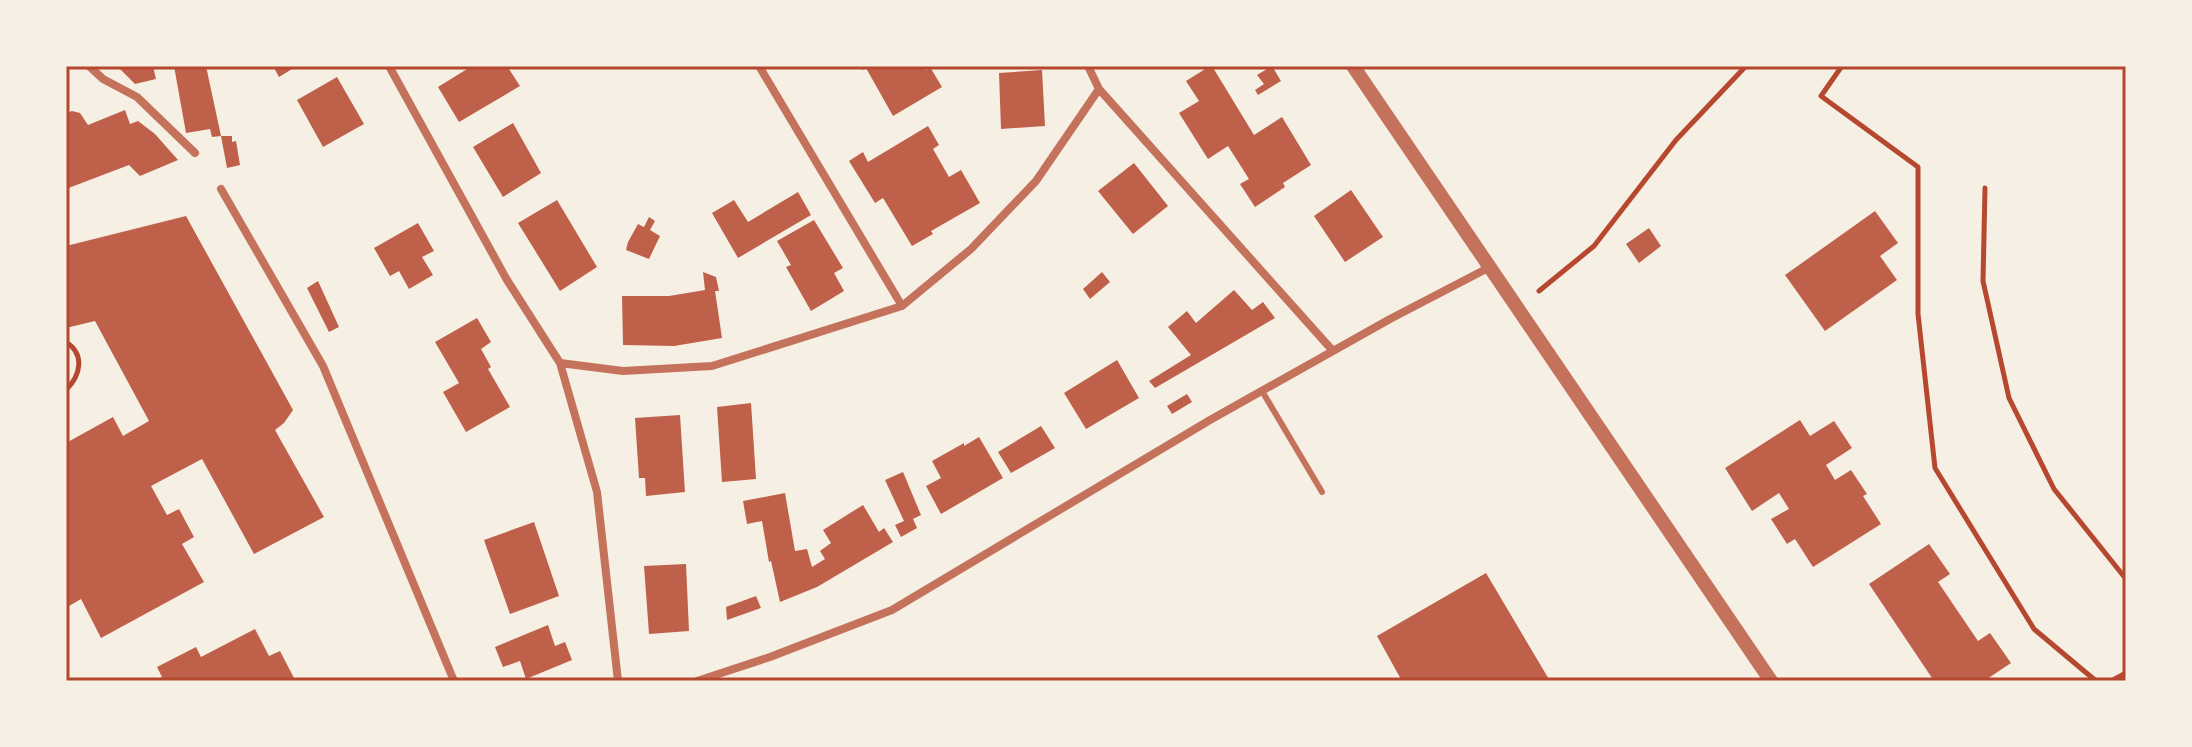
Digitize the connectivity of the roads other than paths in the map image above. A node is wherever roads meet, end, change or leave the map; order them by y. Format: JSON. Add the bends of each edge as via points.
{"nodes":[{"id":1,"x":89,"y":66,"type":"edge"},
{"id":2,"x":389,"y":66,"type":"edge"},
{"id":3,"x":759,"y":66,"type":"edge"},
{"id":4,"x":1088,"y":66,"type":"edge"},
{"id":5,"x":1353,"y":66,"type":"edge"},
{"id":6,"x":1099,"y":89,"type":"junction"},
{"id":7,"x":195,"y":153,"type":"dead end"},
{"id":8,"x":221,"y":189,"type":"dead end"},
{"id":9,"x":1491,"y":267,"type":"junction"},
{"id":10,"x":902,"y":306,"type":"junction"},
{"id":11,"x":1333,"y":351,"type":"junction"},
{"id":12,"x":560,"y":363,"type":"junction"},
{"id":13,"x":1262,"y":391,"type":"junction"},
{"id":14,"x":1322,"y":492,"type":"dead end"},
{"id":15,"x":707,"y":680,"type":"edge"},
{"id":16,"x":454,"y":681,"type":"edge"},
{"id":17,"x":618,"y":681,"type":"edge"},
{"id":18,"x":697,"y":681,"type":"edge"},
{"id":19,"x":1771,"y":681,"type":"edge"}],
"edges":[{"from":1,"to":7,"type":"street","via":[[137,97]]},
{"from":2,"to":12,"type":"street","via":[[507,280]]},
{"from":3,"to":10,"type":"street"},
{"from":4,"to":6,"type":"street"},
{"from":5,"to":9,"type":"street"},
{"from":6,"to":10,"type":"street","via":[[1036,181],[971,249]]},
{"from":6,"to":11,"type":"street"},
{"from":8,"to":16,"type":"street","via":[[323,366]]},
{"from":9,"to":11,"type":"street"},
{"from":9,"to":19,"type":"street"},
{"from":10,"to":12,"type":"street","via":[[712,366],[623,371]]},
{"from":11,"to":13,"type":"street"},
{"from":12,"to":17,"type":"street","via":[[597,492]]},
{"from":13,"to":14,"type":"lane"},
{"from":13,"to":15,"type":"street","via":[[892,610]]},
{"from":15,"to":18,"type":"street"}]}
